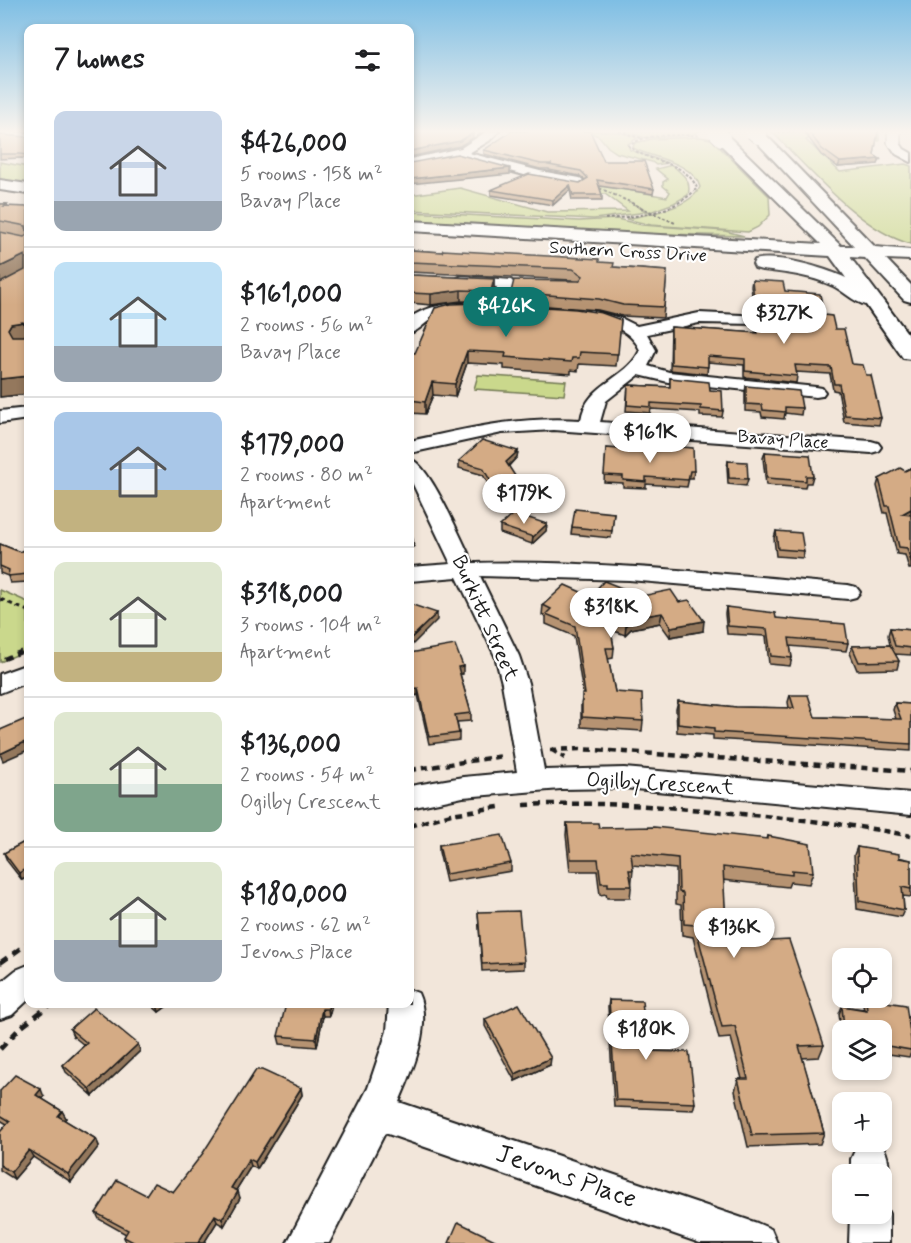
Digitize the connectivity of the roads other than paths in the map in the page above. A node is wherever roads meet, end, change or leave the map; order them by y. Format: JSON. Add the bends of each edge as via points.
{"nodes":[{"id":1,"x":774,"y":189,"type":"edge"},
{"id":2,"x":810,"y":189,"type":"edge"},
{"id":3,"x":0,"y":196,"type":"edge"},
{"id":4,"x":24,"y":199,"type":"edge"},
{"id":5,"x":824,"y":204,"type":"junction"},
{"id":6,"x":799,"y":212,"type":"junction"},
{"id":7,"x":414,"y":226,"type":"edge"},
{"id":8,"x":680,"y":234,"type":"junction"},
{"id":9,"x":414,"y":239,"type":"edge"},
{"id":10,"x":528,"y":240,"type":"junction"},
{"id":11,"x":911,"y":250,"type":"edge"},
{"id":12,"x":911,"y":255,"type":"edge"},
{"id":13,"x":712,"y":256,"type":"junction"},
{"id":14,"x":841,"y":257,"type":"junction"},
{"id":15,"x":877,"y":259,"type":"junction"},
{"id":16,"x":911,"y":267,"type":"edge"},
{"id":17,"x":447,"y":280,"type":"edge"},
{"id":18,"x":911,"y":296,"type":"edge"},
{"id":19,"x":579,"y":314,"type":"edge"},
{"id":20,"x":414,"y":319,"type":"edge"},
{"id":21,"x":757,"y":319,"type":"edge"},
{"id":22,"x":894,"y":329,"type":"junction"},
{"id":23,"x":636,"y":331,"type":"junction"},
{"id":24,"x":911,"y":353,"type":"edge"},
{"id":25,"x":635,"y":368,"type":"junction"},
{"id":26,"x":816,"y":392,"type":"dead end"},
{"id":27,"x":24,"y":414,"type":"edge"},
{"id":28,"x":0,"y":417,"type":"edge"},
{"id":29,"x":590,"y":426,"type":"junction"},
{"id":30,"x":414,"y":446,"type":"edge"},
{"id":31,"x":871,"y":447,"type":"dead end"},
{"id":32,"x":414,"y":470,"type":"edge"},
{"id":33,"x":465,"y":570,"type":"junction"},
{"id":34,"x":414,"y":574,"type":"edge"},
{"id":35,"x":848,"y":592,"type":"dead end"},
{"id":36,"x":24,"y":674,"type":"edge"},
{"id":37,"x":0,"y":684,"type":"edge"},
{"id":38,"x":532,"y":781,"type":"junction"},
{"id":39,"x":414,"y":796,"type":"edge"},
{"id":40,"x":911,"y":804,"type":"edge"},
{"id":41,"x":24,"y":983,"type":"edge"},
{"id":42,"x":0,"y":1004,"type":"edge"},
{"id":43,"x":405,"y":1008,"type":"edge"},
{"id":44,"x":376,"y":1112,"type":"junction"},
{"id":45,"x":869,"y":1224,"type":"edge"},
{"id":46,"x":307,"y":1243,"type":"edge"},
{"id":47,"x":757,"y":1243,"type":"edge"},
{"id":48,"x":869,"y":1243,"type":"edge"}],
"edges":[{"from":1,"to":6,"type":"main road"},
{"from":2,"to":5,"type":"main road"},
{"from":3,"to":4,"type":"main road"},
{"from":5,"to":11,"type":"main road","via":[[879,240]]},
{"from":5,"to":15,"type":"main road"},
{"from":6,"to":8,"type":"main road","via":[[799,230],[788,237],[766,241]]},
{"from":6,"to":14,"type":"main road"},
{"from":7,"to":10,"type":"main road","name":"Southern Cross Drive"},
{"from":8,"to":10,"type":"main road","name":"Southern Cross Drive"},
{"from":8,"to":14,"type":"main road","name":"Southern Cross Drive"},
{"from":9,"to":10,"type":"main road","name":"Southern Cross Drive"},
{"from":10,"to":13,"type":"main road","name":"Southern Cross Drive"},
{"from":12,"to":15,"type":"main road"},
{"from":13,"to":14,"type":"main road","name":"Southern Cross Drive"},
{"from":13,"to":22,"type":"main road","via":[[836,279],[855,290]]},
{"from":14,"to":15,"type":"main road"},
{"from":14,"to":22,"type":"main road"},
{"from":15,"to":16,"type":"main road"},
{"from":15,"to":18,"type":"main road"},
{"from":17,"to":20,"type":"street","via":[[512,284],[505,310],[455,308]]},
{"from":19,"to":23,"type":"street","via":[[607,319]]},
{"from":21,"to":23,"type":"street","via":[[699,318]]},
{"from":22,"to":24,"type":"main road"},
{"from":23,"to":25,"type":"street","via":[[648,350]]},
{"from":25,"to":26,"type":"street","via":[[668,377]]},
{"from":25,"to":29,"type":"street","via":[[601,395],[593,408]]},
{"from":27,"to":28,"type":"street"},
{"from":29,"to":30,"type":"street","name":"Bavay Place","via":[[545,424],[502,428]]},
{"from":29,"to":31,"type":"street","name":"Bavay Place"},
{"from":32,"to":33,"type":"street","name":"Burkitt Street"},
{"from":33,"to":34,"type":"street"},
{"from":33,"to":35,"type":"street","via":[[591,570]]},
{"from":33,"to":38,"type":"street","name":"Burkitt Street","via":[[507,656]]},
{"from":36,"to":37,"type":"street"},
{"from":38,"to":39,"type":"street","name":"Ogilby Crescent"},
{"from":38,"to":40,"type":"street","name":"Ogilby Crescent","via":[[624,778]]},
{"from":41,"to":42,"type":"street"},
{"from":43,"to":44,"type":"street","via":[[397,1061]]},
{"from":44,"to":46,"type":"street"},
{"from":44,"to":47,"type":"street","name":"Jevons Place"},
{"from":45,"to":48,"type":"street"}]}
